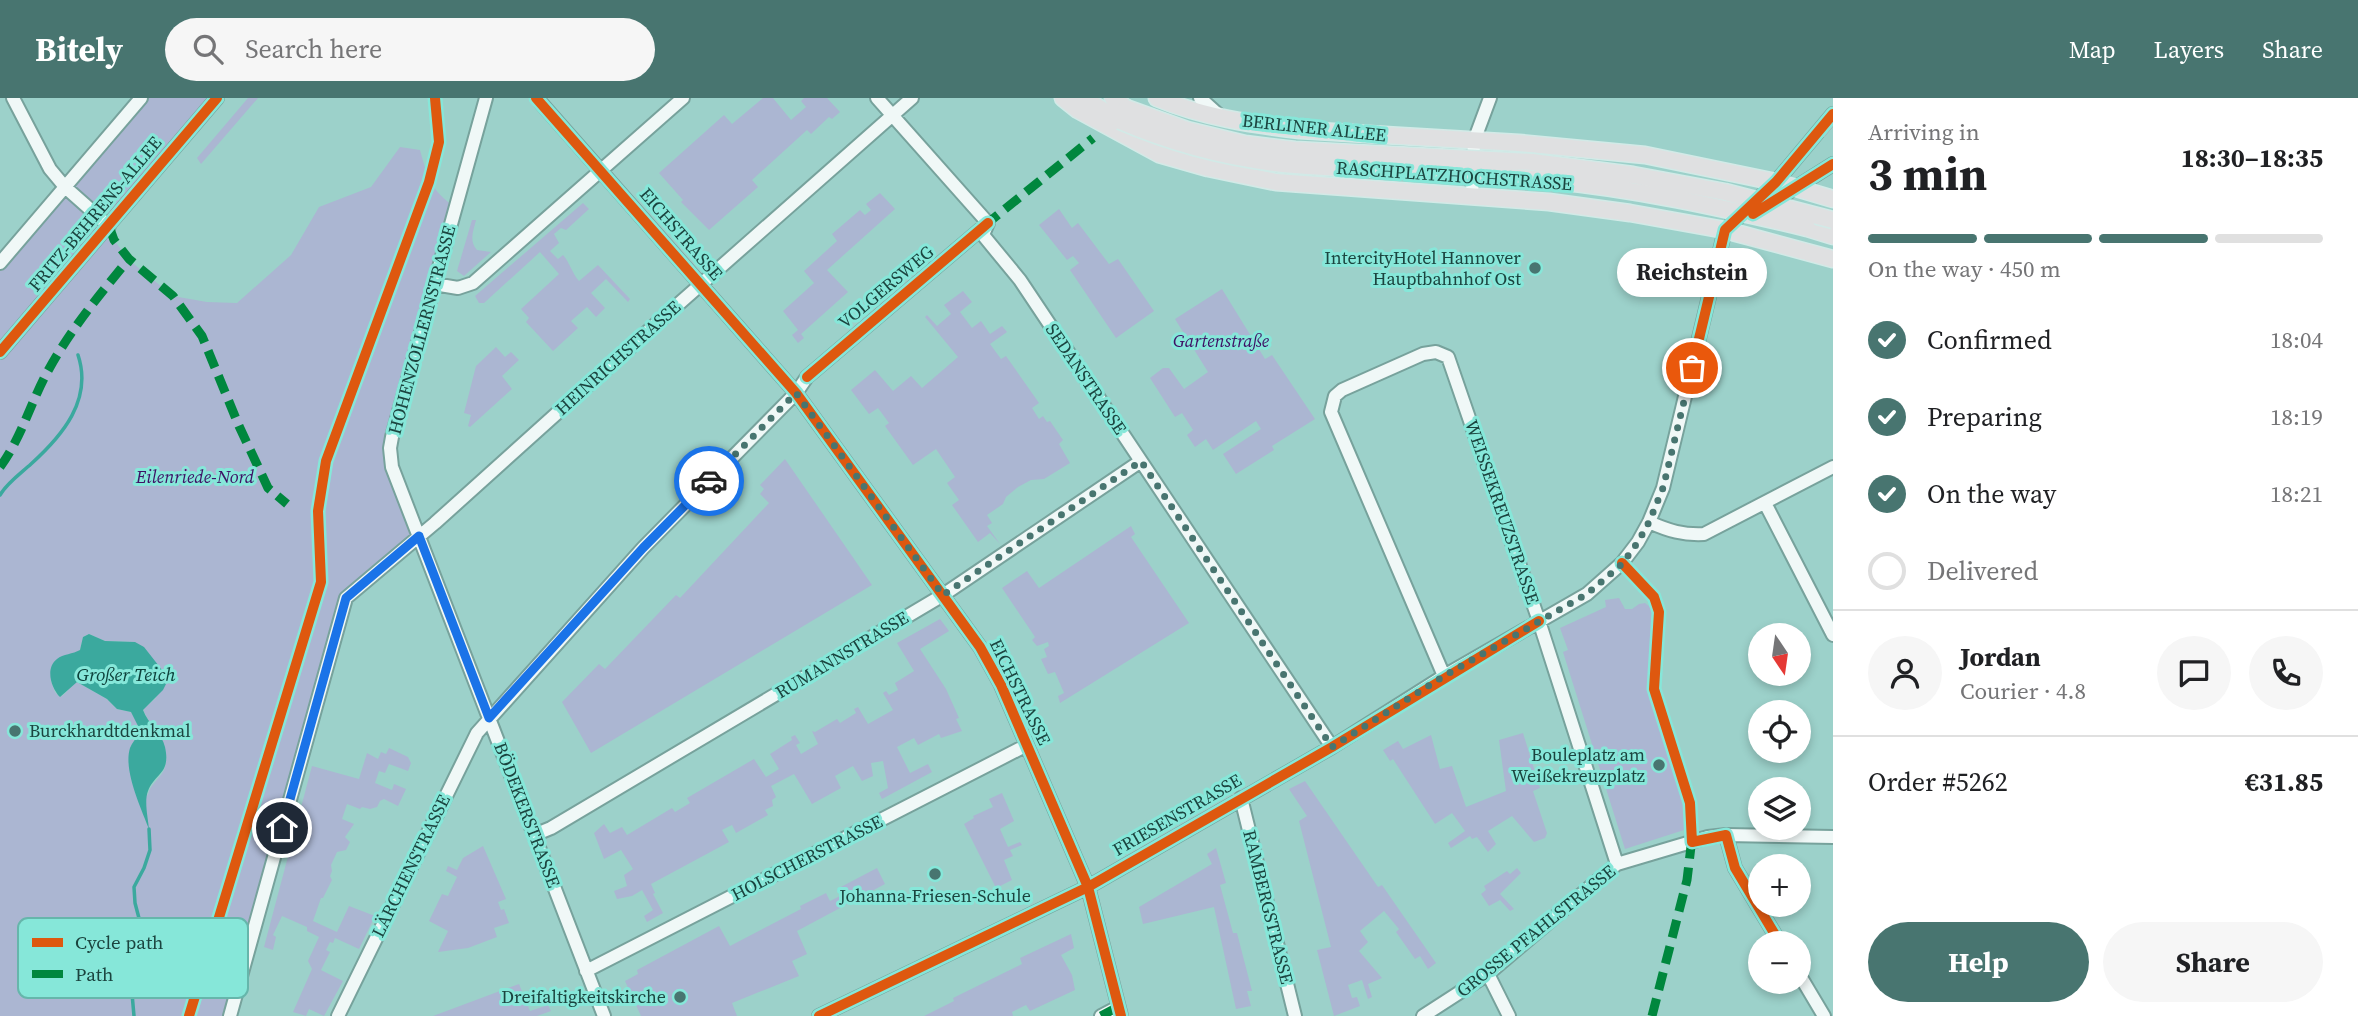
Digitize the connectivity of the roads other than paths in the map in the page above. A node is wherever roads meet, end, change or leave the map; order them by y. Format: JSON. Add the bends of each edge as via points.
{"nodes":[{"id":1,"x":13,"y":98,"type":"edge"},
{"id":2,"x":141,"y":98,"type":"edge"},
{"id":3,"x":217,"y":98,"type":"edge"},
{"id":4,"x":486,"y":98,"type":"edge"},
{"id":5,"x":683,"y":98,"type":"edge"},
{"id":6,"x":877,"y":98,"type":"edge"},
{"id":7,"x":912,"y":98,"type":"edge"},
{"id":8,"x":1063,"y":98,"type":"edge"},
{"id":9,"x":1083,"y":98,"type":"edge"},
{"id":10,"x":1200,"y":98,"type":"edge"},
{"id":11,"x":1490,"y":98,"type":"edge"},
{"id":12,"x":1163,"y":99,"type":"edge"},
{"id":13,"x":541,"y":103,"type":"dead end"},
{"id":14,"x":1120,"y":109,"type":"edge"},
{"id":15,"x":1833,"y":114,"type":"edge"},
{"id":16,"x":892,"y":115,"type":"junction"},
{"id":17,"x":1223,"y":118,"type":"junction"},
{"id":18,"x":1474,"y":141,"type":"junction"},
{"id":19,"x":1833,"y":164,"type":"edge"},
{"id":20,"x":601,"y":170,"type":"junction"},
{"id":21,"x":1776,"y":182,"type":"junction"},
{"id":22,"x":65,"y":187,"type":"junction"},
{"id":23,"x":1797,"y":188,"type":"junction"},
{"id":24,"x":1366,"y":190,"type":"junction"},
{"id":25,"x":1472,"y":196,"type":"junction"},
{"id":26,"x":1833,"y":199,"type":"edge"},
{"id":27,"x":1833,"y":220,"type":"edge"},
{"id":28,"x":988,"y":223,"type":"junction"},
{"id":29,"x":108,"y":226,"type":"junction"},
{"id":30,"x":1725,"y":230,"type":"junction"},
{"id":31,"x":1833,"y":236,"type":"edge"},
{"id":32,"x":1833,"y":259,"type":"edge"},
{"id":33,"x":0,"y":263,"type":"edge"},
{"id":34,"x":701,"y":284,"type":"junction"},
{"id":35,"x":434,"y":285,"type":"junction"},
{"id":36,"x":0,"y":352,"type":"edge"},
{"id":37,"x":796,"y":393,"type":"junction"},
{"id":38,"x":1141,"y":461,"type":"junction"},
{"id":39,"x":1833,"y":467,"type":"edge"},
{"id":40,"x":1765,"y":503,"type":"junction"},
{"id":41,"x":1649,"y":522,"type":"junction"},
{"id":42,"x":419,"y":536,"type":"junction"},
{"id":43,"x":943,"y":595,"type":"junction"},
{"id":44,"x":1539,"y":621,"type":"junction"},
{"id":45,"x":1833,"y":635,"type":"edge"},
{"id":46,"x":1444,"y":676,"type":"junction"},
{"id":47,"x":489,"y":718,"type":"junction"},
{"id":48,"x":1027,"y":745,"type":"junction"},
{"id":49,"x":1332,"y":747,"type":"junction"},
{"id":50,"x":1241,"y":798,"type":"junction"},
{"id":51,"x":534,"y":835,"type":"junction"},
{"id":52,"x":1726,"y":835,"type":"junction"},
{"id":53,"x":1833,"y":837,"type":"edge"},
{"id":54,"x":1617,"y":864,"type":"junction"},
{"id":55,"x":1088,"y":887,"type":"junction"},
{"id":56,"x":1773,"y":931,"type":"edge"},
{"id":57,"x":248,"y":951,"type":"edge"},
{"id":58,"x":586,"y":971,"type":"junction"},
{"id":59,"x":1488,"y":974,"type":"junction"},
{"id":60,"x":1811,"y":994,"type":"edge"},
{"id":61,"x":235,"y":998,"type":"edge"},
{"id":62,"x":1120,"y":1012,"type":"edge"},
{"id":63,"x":230,"y":1016,"type":"edge"},
{"id":64,"x":338,"y":1016,"type":"edge"},
{"id":65,"x":604,"y":1016,"type":"edge"},
{"id":66,"x":820,"y":1016,"type":"edge"},
{"id":67,"x":1101,"y":1016,"type":"edge"},
{"id":68,"x":1295,"y":1016,"type":"edge"},
{"id":69,"x":1423,"y":1016,"type":"edge"},
{"id":70,"x":1509,"y":1016,"type":"edge"},
{"id":71,"x":1824,"y":1016,"type":"edge"}],
"edges":[{"from":1,"to":22,"type":"street","via":[[50,169]]},
{"from":2,"to":22,"type":"street"},
{"from":3,"to":29,"type":"street","name":"FRITZ-BEHRENS-ALLEE"},
{"from":4,"to":35,"type":"street","name":"HOHENZOLLERNSTRASSE"},
{"from":5,"to":20,"type":"street"},
{"from":6,"to":16,"type":"street"},
{"from":7,"to":16,"type":"street","name":"HEINRICHSTRASSE"},
{"from":8,"to":24,"type":"main road","via":[[1159,154],[1276,182]]},
{"from":9,"to":14,"type":"main road","name":"RASCHPLATZHOCHSTRASSE"},
{"from":10,"to":17,"type":"street"},
{"from":11,"to":18,"type":"street"},
{"from":12,"to":17,"type":"main road","name":"BERLINER ALLEE"},
{"from":13,"to":20,"type":"street","name":"EICHSTRASSE"},
{"from":14,"to":27,"type":"main road","name":"RASCHPLATZHOCHSTRASSE","bridge":true,"via":[[1245,144],[1532,162],[1633,175],[1725,192]]},
{"from":14,"to":31,"type":"main road","name":"RASCHPLATZHOCHSTRASSE","bridge":true,"via":[[1184,145],[1243,159],[1534,179],[1632,191],[1725,208]]},
{"from":15,"to":21,"type":"street"},
{"from":16,"to":28,"type":"street"},
{"from":16,"to":34,"type":"street","name":"HEINRICHSTRASSE"},
{"from":17,"to":18,"type":"main road","name":"BERLINER ALLEE","via":[[1300,130]]},
{"from":18,"to":21,"type":"main road","name":"BERLINER ALLEE","via":[[1646,155]]},
{"from":18,"to":24,"type":"main road","via":[[1447,179],[1433,185]]},
{"from":18,"to":25,"type":"street"},
{"from":19,"to":23,"type":"street"},
{"from":20,"to":34,"type":"street","name":"EICHSTRASSE"},
{"from":20,"to":35,"type":"street","via":[[474,283],[458,288]]},
{"from":21,"to":23,"type":"main road","name":"BERLINER ALLEE"},
{"from":21,"to":30,"type":"street"},
{"from":22,"to":29,"type":"street"},
{"from":22,"to":33,"type":"street"},
{"from":23,"to":26,"type":"main road","name":"BERLINER ALLEE"},
{"from":23,"to":30,"type":"street"},
{"from":24,"to":25,"type":"main road"},
{"from":25,"to":30,"type":"main road","via":[[1630,213]]},
{"from":28,"to":37,"type":"street","name":"VOLGERSWEG","via":[[807,377]]},
{"from":28,"to":38,"type":"street","name":"SEDANSTRASSE","via":[[983,235],[1020,279]]},
{"from":29,"to":36,"type":"street","name":"FRITZ-BEHRENS-ALLEE"},
{"from":30,"to":32,"type":"main road"},
{"from":30,"to":41,"type":"street","name":"FRIESENSTRASSE","via":[[1663,488]]},
{"from":34,"to":37,"type":"street","name":"EICHSTRASSE"},
{"from":34,"to":42,"type":"street","name":"HEINRICHSTRASSE"},
{"from":35,"to":42,"type":"street","name":"HOHENZOLLERNSTRASSE","via":[[390,448],[392,467]]},
{"from":37,"to":43,"type":"street","name":"EICHSTRASSE"},
{"from":37,"to":47,"type":"street","name":"VOLGERSWEG","via":[[643,548]]},
{"from":38,"to":43,"type":"street","name":"RUMANNSTRASSE"},
{"from":38,"to":49,"type":"street","name":"SEDANSTRASSE"},
{"from":39,"to":40,"type":"street"},
{"from":40,"to":41,"type":"street","via":[[1704,534],[1671,532]]},
{"from":40,"to":45,"type":"street"},
{"from":41,"to":44,"type":"street","name":"FRIESENSTRASSE","via":[[1622,564],[1587,594]]},
{"from":42,"to":47,"type":"street","name":"BÖDEKERSTRASSE"},
{"from":42,"to":57,"type":"street","via":[[346,598]]},
{"from":43,"to":48,"type":"street","name":"EICHSTRASSE","via":[[980,647]]},
{"from":43,"to":51,"type":"street","name":"RUMANNSTRASSE"},
{"from":44,"to":46,"type":"street","name":"FRIESENSTRASSE"},
{"from":44,"to":46,"type":"street","name":"WEISSEKREUZSTRASSE","via":[[1448,357],[1436,352],[1423,354],[1342,390],[1335,396],[1333,419]]},
{"from":44,"to":54,"type":"street","name":"WEISSEKREUZSTRASSE"},
{"from":46,"to":49,"type":"street","name":"FRIESENSTRASSE"},
{"from":47,"to":51,"type":"street","name":"BÖDEKERSTRASSE"},
{"from":47,"to":64,"type":"street","name":"LÄRCHENSTRASSE","via":[[477,733]]},
{"from":48,"to":55,"type":"street","name":"EICHSTRASSE"},
{"from":48,"to":58,"type":"street","name":"HOLSCHERSTRASSE"},
{"from":49,"to":50,"type":"street","name":"FRIESENSTRASSE"},
{"from":50,"to":55,"type":"street","name":"FRIESENSTRASSE"},
{"from":50,"to":68,"type":"street","name":"RAMBERGSTRASSE"},
{"from":51,"to":58,"type":"street","name":"BÖDEKERSTRASSE"},
{"from":52,"to":53,"type":"street","name":"GROSSE PFAHLSTRASSE"},
{"from":52,"to":54,"type":"street","name":"GROSSE PFAHLSTRASSE"},
{"from":52,"to":56,"type":"street","via":[[1735,868]]},
{"from":54,"to":59,"type":"street","name":"GROSSE PFAHLSTRASSE"},
{"from":55,"to":62,"type":"street","name":"EICHSTRASSE"},
{"from":55,"to":66,"type":"street","name":"FRIESENSTRASSE"},
{"from":58,"to":65,"type":"street","name":"BÖDEKERSTRASSE"},
{"from":59,"to":69,"type":"street","name":"GROSSE PFAHLSTRASSE"},
{"from":59,"to":70,"type":"street"},
{"from":60,"to":71,"type":"street"},
{"from":61,"to":63,"type":"street"},
{"from":62,"to":67,"type":"street"}]}
